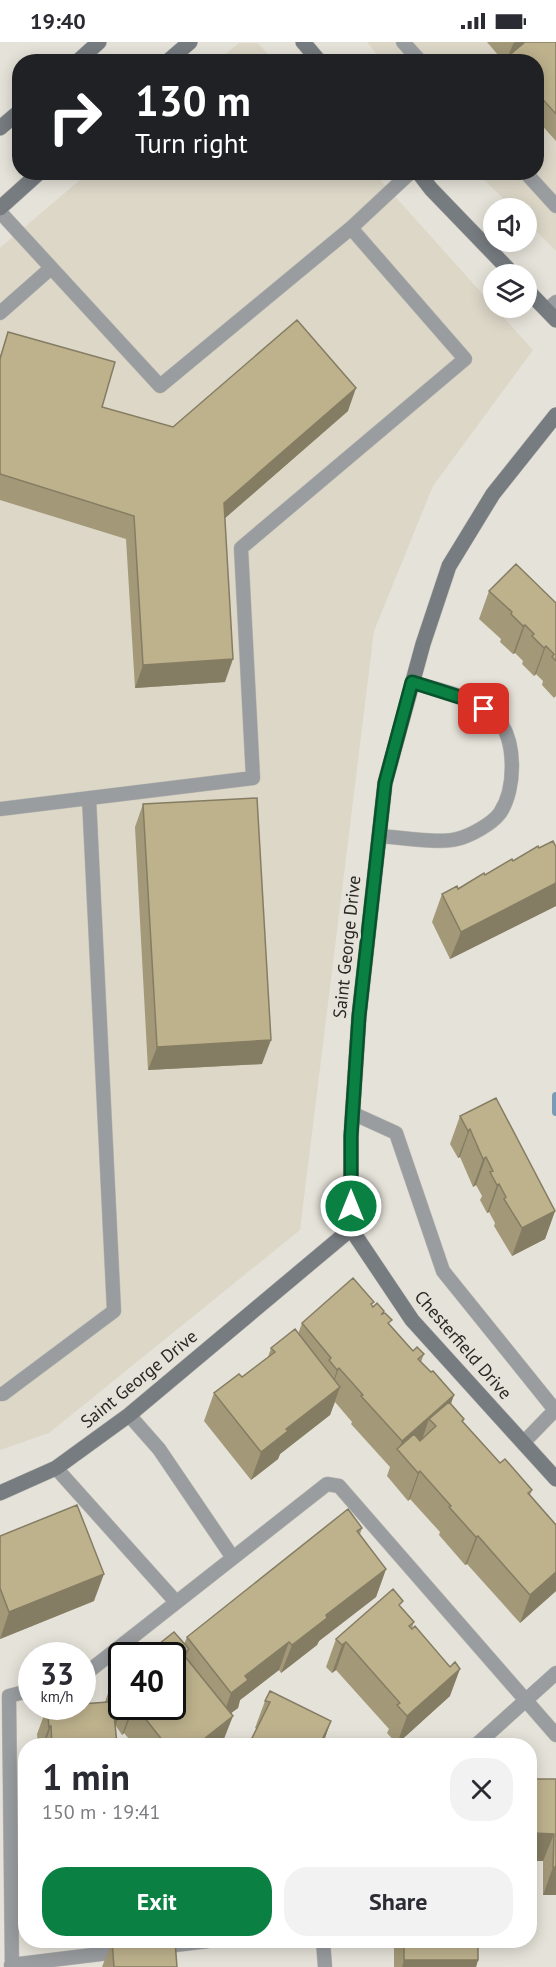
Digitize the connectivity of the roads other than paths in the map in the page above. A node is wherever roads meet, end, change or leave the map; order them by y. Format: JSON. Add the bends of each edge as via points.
{"nodes":[{"id":1,"x":190,"y":42,"type":"edge"},
{"id":2,"x":303,"y":42,"type":"edge"},
{"id":3,"x":403,"y":42,"type":"edge"},
{"id":4,"x":176,"y":54,"type":"edge"},
{"id":5,"x":313,"y":54,"type":"edge"},
{"id":6,"x":414,"y":54,"type":"edge"},
{"id":7,"x":12,"y":118,"type":"edge"},
{"id":8,"x":0,"y":128,"type":"edge"},
{"id":9,"x":32,"y":180,"type":"edge"},
{"id":10,"x":402,"y":180,"type":"edge"},
{"id":11,"x":424,"y":180,"type":"edge"},
{"id":12,"x":532,"y":180,"type":"edge"},
{"id":13,"x":556,"y":206,"type":"edge"},
{"id":14,"x":0,"y":210,"type":"edge"},
{"id":15,"x":351,"y":228,"type":"junction"},
{"id":16,"x":503,"y":264,"type":"edge"},
{"id":17,"x":51,"y":268,"type":"junction"},
{"id":18,"x":537,"y":298,"type":"edge"},
{"id":19,"x":553,"y":310,"type":"edge"},
{"id":20,"x":0,"y":313,"type":"edge"},
{"id":21,"x":556,"y":415,"type":"edge"},
{"id":22,"x":412,"y":682,"type":"junction"},
{"id":23,"x":89,"y":798,"type":"junction"},
{"id":24,"x":0,"y":809,"type":"edge"},
{"id":25,"x":379,"y":836,"type":"junction"},
{"id":26,"x":352,"y":1113,"type":"junction"},
{"id":27,"x":351,"y":1229,"type":"junction"},
{"id":28,"x":0,"y":1394,"type":"edge"},
{"id":29,"x":129,"y":1415,"type":"junction"},
{"id":30,"x":523,"y":1443,"type":"junction"},
{"id":31,"x":56,"y":1468,"type":"junction"},
{"id":32,"x":556,"y":1479,"type":"edge"},
{"id":33,"x":0,"y":1493,"type":"edge"},
{"id":34,"x":233,"y":1558,"type":"junction"},
{"id":35,"x":176,"y":1602,"type":"junction"},
{"id":36,"x":96,"y":1665,"type":"edge"},
{"id":37,"x":556,"y":1673,"type":"edge"},
{"id":38,"x":18,"y":1694,"type":"edge"},
{"id":39,"x":524,"y":1700,"type":"junction"},
{"id":40,"x":556,"y":1736,"type":"edge"},
{"id":41,"x":484,"y":1738,"type":"edge"},
{"id":42,"x":152,"y":1948,"type":"edge"},
{"id":43,"x":324,"y":1948,"type":"edge"},
{"id":44,"x":12,"y":1966,"type":"edge"},
{"id":45,"x":325,"y":1967,"type":"edge"}],
"edges":[{"from":1,"to":4,"type":"street"},
{"from":2,"to":5,"type":"street"},
{"from":3,"to":6,"type":"lane"},
{"from":7,"to":8,"type":"street"},
{"from":9,"to":14,"type":"street"},
{"from":10,"to":15,"type":"lane"},
{"from":11,"to":16,"type":"street"},
{"from":12,"to":13,"type":"lane"},
{"from":14,"to":17,"type":"lane"},
{"from":15,"to":17,"type":"lane","via":[[160,386]]},
{"from":15,"to":23,"type":"lane","via":[[465,359],[241,548],[253,778]]},
{"from":17,"to":20,"type":"lane"},
{"from":18,"to":19,"type":"street"},
{"from":21,"to":22,"type":"street","name":"Saint George Drive","via":[[494,494],[449,566]]},
{"from":22,"to":25,"type":"street","name":"Saint George Drive","via":[[385,783]]},
{"from":22,"to":25,"type":"lane","via":[[472,701],[496,717],[508,737],[512,758],[510,789],[500,813],[457,839]]},
{"from":23,"to":24,"type":"lane"},
{"from":23,"to":28,"type":"lane","via":[[114,1311]]},
{"from":25,"to":26,"type":"street","name":"Saint George Drive"},
{"from":26,"to":27,"type":"street","name":"Saint George Drive"},
{"from":26,"to":30,"type":"lane","via":[[396,1133],[442,1271],[555,1410]]},
{"from":27,"to":29,"type":"street","name":"Saint George Drive"},
{"from":27,"to":30,"type":"street","name":"Chesterfield Drive","via":[[412,1320]]},
{"from":29,"to":31,"type":"street","name":"Saint George Drive"},
{"from":29,"to":34,"type":"lane","via":[[159,1449]]},
{"from":30,"to":32,"type":"street","name":"Chesterfield Drive"},
{"from":31,"to":33,"type":"street","name":"Saint George Drive"},
{"from":31,"to":35,"type":"lane"},
{"from":34,"to":35,"type":"lane"},
{"from":34,"to":39,"type":"lane","via":[[327,1484],[339,1486]]},
{"from":35,"to":36,"type":"lane"},
{"from":37,"to":39,"type":"lane"},
{"from":38,"to":44,"type":"lane","via":[[9,1696]]},
{"from":39,"to":40,"type":"lane"},
{"from":39,"to":41,"type":"lane"},
{"from":42,"to":44,"type":"lane"},
{"from":43,"to":45,"type":"lane"}]}
